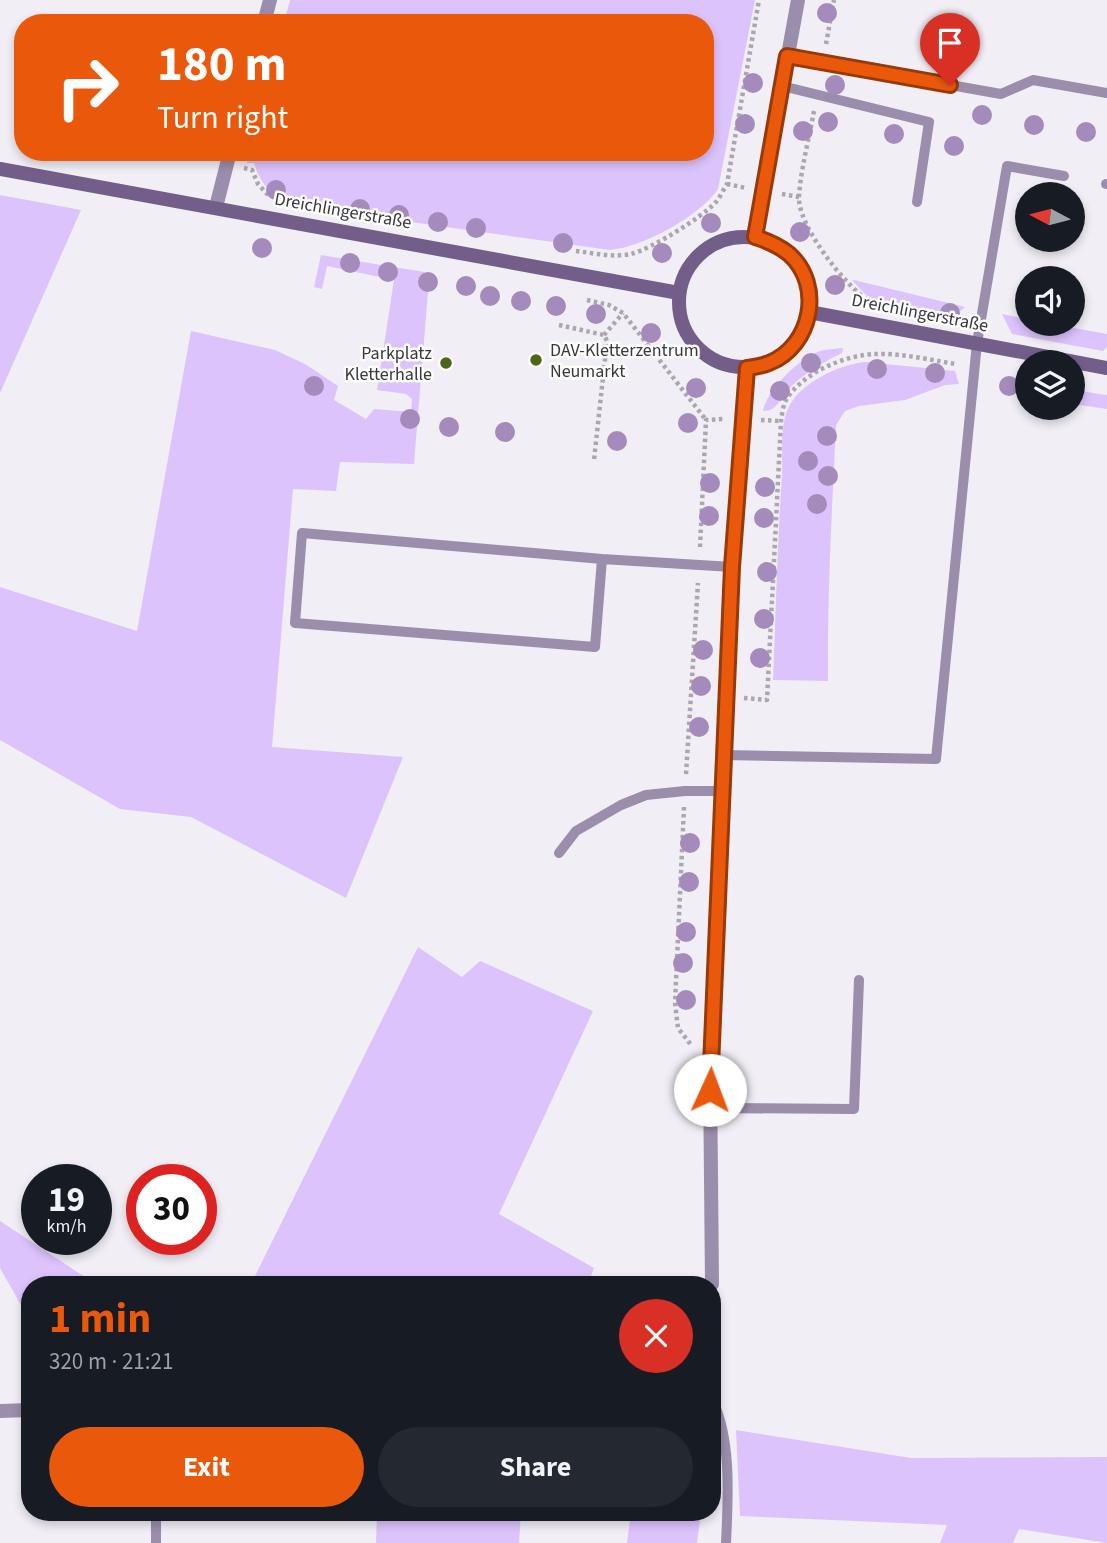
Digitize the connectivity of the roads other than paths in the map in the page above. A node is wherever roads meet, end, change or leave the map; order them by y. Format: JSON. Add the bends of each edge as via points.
{"nodes":[{"id":1,"x":797,"y":0,"type":"edge"},
{"id":2,"x":787,"y":56,"type":"junction"},
{"id":3,"x":782,"y":86,"type":"junction"},
{"id":4,"x":1107,"y":93,"type":"edge"},
{"id":5,"x":228,"y":161,"type":"edge"},
{"id":6,"x":0,"y":169,"type":"edge"},
{"id":7,"x":1064,"y":176,"type":"dead end"},
{"id":8,"x":917,"y":202,"type":"dead end"},
{"id":9,"x":216,"y":207,"type":"junction"},
{"id":10,"x":755,"y":237,"type":"junction"},
{"id":11,"x":679,"y":293,"type":"junction"},
{"id":12,"x":809,"y":312,"type":"junction"},
{"id":13,"x":977,"y":343,"type":"junction"},
{"id":14,"x":747,"y":368,"type":"junction"},
{"id":15,"x":1107,"y":368,"type":"edge"},
{"id":16,"x":602,"y":559,"type":"junction"},
{"id":17,"x":732,"y":567,"type":"junction"},
{"id":18,"x":723,"y":755,"type":"junction"},
{"id":19,"x":722,"y":791,"type":"junction"},
{"id":20,"x":559,"y":853,"type":"dead end"},
{"id":21,"x":859,"y":980,"type":"dead end"},
{"id":22,"x":710,"y":1108,"type":"junction"},
{"id":23,"x":712,"y":1276,"type":"edge"},
{"id":24,"x":21,"y":1410,"type":"edge"},
{"id":25,"x":0,"y":1411,"type":"edge"},
{"id":26,"x":721,"y":1417,"type":"edge"},
{"id":27,"x":156,"y":1521,"type":"edge"},
{"id":28,"x":156,"y":1543,"type":"edge"},
{"id":29,"x":726,"y":1543,"type":"edge"}],
"edges":[{"from":1,"to":2,"type":"street"},
{"from":2,"to":3,"type":"street"},
{"from":2,"to":4,"type":"lane","via":[[1001,94],[1033,80]]},
{"from":3,"to":8,"type":"lane","via":[[929,122]]},
{"from":3,"to":10,"type":"street"},
{"from":5,"to":9,"type":"street"},
{"from":6,"to":9,"type":"street","name":"Dreichlingerstraße"},
{"from":7,"to":13,"type":"lane","via":[[1007,166]]},
{"from":9,"to":11,"type":"street","name":"Dreichlingerstraße"},
{"from":10,"to":11,"type":"street","via":[[714,243],[685,273]]},
{"from":10,"to":12,"type":"street","via":[[791,255],[809,291]]},
{"from":11,"to":14,"type":"street","via":[[679,312],[695,346],[728,366]]},
{"from":12,"to":13,"type":"street","name":"Dreichlingerstraße"},
{"from":12,"to":14,"type":"street","via":[[802,334],[788,351],[769,363]]},
{"from":13,"to":15,"type":"street","name":"Dreichlingerstraße"},
{"from":13,"to":18,"type":"lane","via":[[936,759]]},
{"from":14,"to":17,"type":"street"},
{"from":16,"to":16,"type":"lane","via":[[302,533],[295,623],[595,646]]},
{"from":16,"to":17,"type":"lane"},
{"from":17,"to":18,"type":"street"},
{"from":18,"to":19,"type":"street"},
{"from":19,"to":20,"type":"lane","via":[[646,795],[576,831]]},
{"from":19,"to":22,"type":"street"},
{"from":21,"to":22,"type":"lane","via":[[854,1109]]},
{"from":22,"to":23,"type":"street"},
{"from":24,"to":25,"type":"street"},
{"from":26,"to":29,"type":"lane"},
{"from":27,"to":28,"type":"lane"}]}
